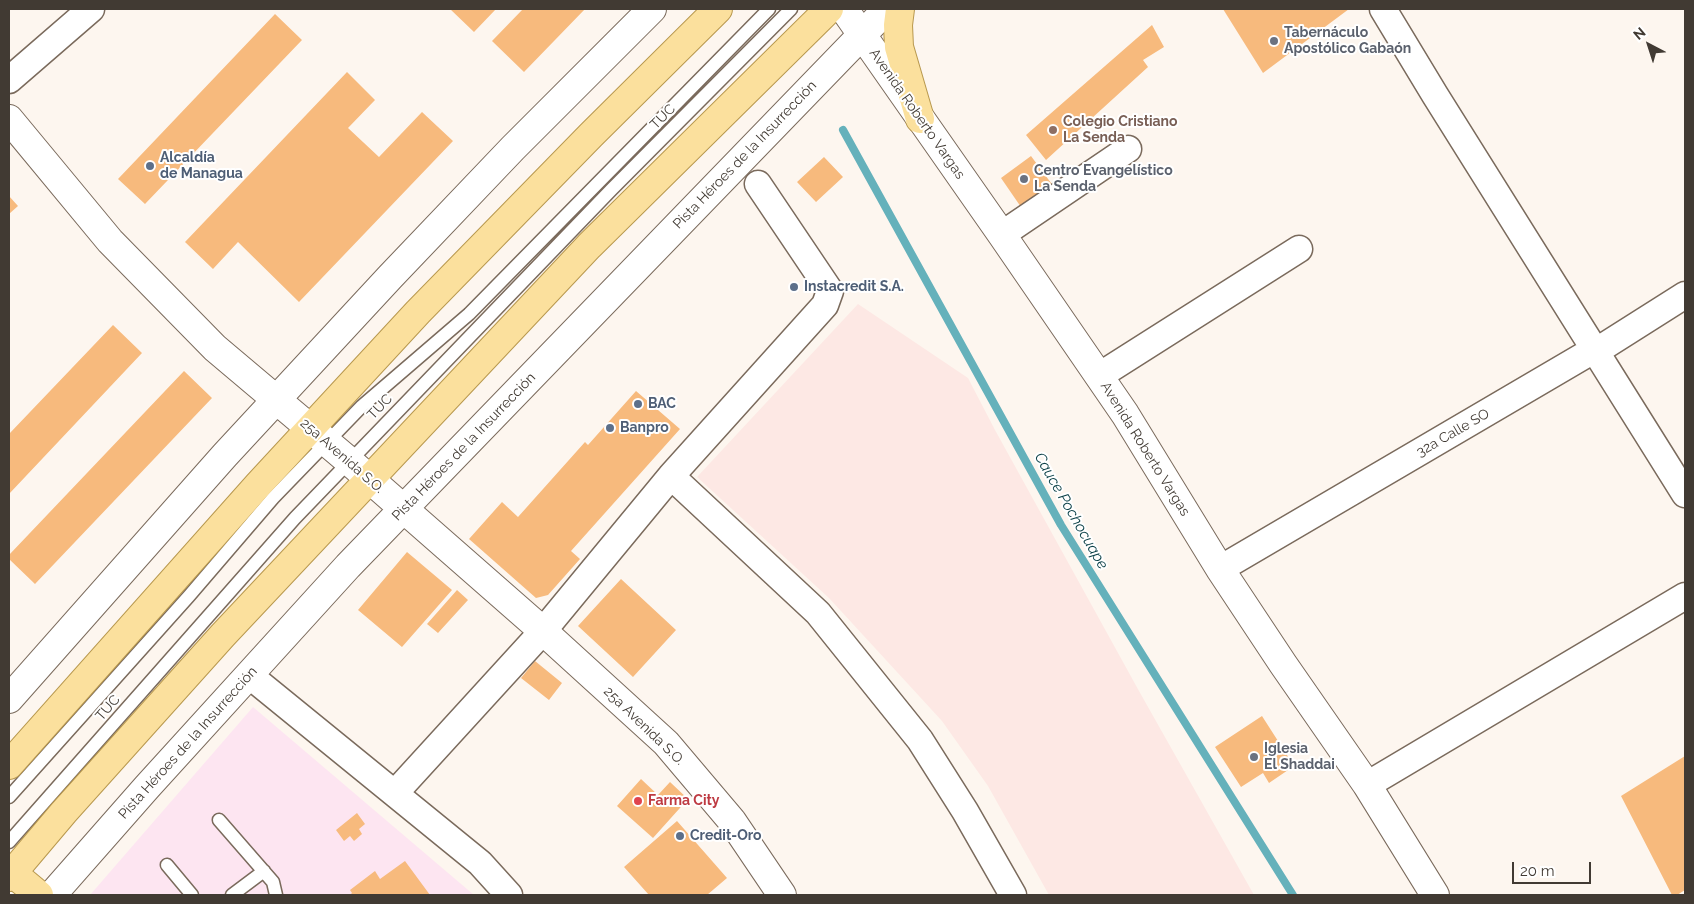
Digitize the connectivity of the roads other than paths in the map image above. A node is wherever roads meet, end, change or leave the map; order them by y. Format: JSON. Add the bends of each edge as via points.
{"nodes":[{"id":1,"x":91,"y":9,"type":"edge"},
{"id":2,"x":652,"y":9,"type":"edge"},
{"id":3,"x":718,"y":9,"type":"edge"},
{"id":4,"x":769,"y":9,"type":"edge"},
{"id":5,"x":791,"y":9,"type":"edge"},
{"id":6,"x":829,"y":9,"type":"edge"},
{"id":7,"x":844,"y":9,"type":"edge"},
{"id":8,"x":887,"y":9,"type":"edge"},
{"id":9,"x":900,"y":9,"type":"edge"},
{"id":10,"x":1383,"y":9,"type":"edge"},
{"id":11,"x":861,"y":34,"type":"junction"},
{"id":12,"x":9,"y":80,"type":"edge"},
{"id":13,"x":9,"y":119,"type":"edge"},
{"id":14,"x":920,"y":119,"type":"junction"},
{"id":15,"x":1128,"y":149,"type":"dead end"},
{"id":16,"x":758,"y":184,"type":"dead end"},
{"id":17,"x":1010,"y":229,"type":"dead end"},
{"id":18,"x":1299,"y":249,"type":"dead end"},
{"id":19,"x":1685,"y":295,"type":"edge"},
{"id":20,"x":1595,"y":352,"type":"junction"},
{"id":21,"x":1099,"y":376,"type":"junction"},
{"id":22,"x":277,"y":399,"type":"junction"},
{"id":23,"x":319,"y":435,"type":"junction"},
{"id":24,"x":349,"y":461,"type":"junction"},
{"id":25,"x":671,"y":476,"type":"junction"},
{"id":26,"x":371,"y":480,"type":"junction"},
{"id":27,"x":1685,"y":494,"type":"edge"},
{"id":28,"x":404,"y":510,"type":"junction"},
{"id":29,"x":1220,"y":569,"type":"junction"},
{"id":30,"x":1685,"y":596,"type":"edge"},
{"id":31,"x":543,"y":631,"type":"junction"},
{"id":32,"x":249,"y":676,"type":"junction"},
{"id":33,"x":9,"y":699,"type":"edge"},
{"id":34,"x":9,"y":765,"type":"edge"},
{"id":35,"x":1367,"y":785,"type":"junction"},
{"id":36,"x":396,"y":793,"type":"junction"},
{"id":37,"x":9,"y":797,"type":"edge"},
{"id":38,"x":219,"y":820,"type":"dead end"},
{"id":39,"x":9,"y":842,"type":"edge"},
{"id":40,"x":167,"y":865,"type":"dead end"},
{"id":41,"x":264,"y":871,"type":"junction"},
{"id":42,"x":10,"y":873,"type":"edge"},
{"id":43,"x":39,"y":895,"type":"edge"},
{"id":44,"x":52,"y":895,"type":"edge"},
{"id":45,"x":192,"y":895,"type":"edge"},
{"id":46,"x":232,"y":895,"type":"edge"},
{"id":47,"x":276,"y":895,"type":"edge"},
{"id":48,"x":509,"y":895,"type":"edge"},
{"id":49,"x":782,"y":895,"type":"edge"},
{"id":50,"x":1013,"y":895,"type":"edge"},
{"id":51,"x":1435,"y":895,"type":"edge"}],
"edges":[{"from":1,"to":12,"type":"street"},
{"from":2,"to":22,"type":"street","via":[[512,148]]},
{"from":3,"to":23,"type":"main road","via":[[418,312]]},
{"from":4,"to":23,"type":"lane","name":"TUC","via":[[468,314],[362,406]]},
{"from":5,"to":24,"type":"lane","name":"TUC"},
{"from":6,"to":26,"type":"main road","via":[[589,246]]},
{"from":7,"to":11,"type":"street","name":"Avenida Roberto Vargas"},
{"from":8,"to":11,"type":"street","name":"Pista Héroes de la Insurrección"},
{"from":9,"to":14,"type":"main road","via":[[899,47]]},
{"from":10,"to":20,"type":"street"},
{"from":11,"to":14,"type":"street","name":"Avenida Roberto Vargas"},
{"from":11,"to":28,"type":"street","name":"Pista Héroes de la Insurrección"},
{"from":13,"to":22,"type":"street","name":"25a Avenida S.O.","via":[[110,241],[215,348]]},
{"from":14,"to":21,"type":"street","name":"Avenida Roberto Vargas"},
{"from":15,"to":17,"type":"street"},
{"from":16,"to":25,"type":"street","via":[[830,291],[825,305]]},
{"from":18,"to":21,"type":"street"},
{"from":19,"to":20,"type":"street","name":"32a Calle SO"},
{"from":20,"to":27,"type":"street"},
{"from":20,"to":29,"type":"street","name":"32a Calle SO"},
{"from":21,"to":29,"type":"street","name":"Avenida Roberto Vargas"},
{"from":22,"to":23,"type":"street","name":"25a Avenida S.O."},
{"from":22,"to":33,"type":"street"},
{"from":23,"to":24,"type":"street","name":"25a Avenida S.O."},
{"from":23,"to":34,"type":"main road","via":[[258,485]]},
{"from":23,"to":37,"type":"lane","name":"TUC","via":[[273,498]]},
{"from":24,"to":26,"type":"street","name":"25a Avenida S.O."},
{"from":24,"to":39,"type":"lane","name":"TUC"},
{"from":25,"to":31,"type":"street"},
{"from":25,"to":50,"type":"street","via":[[818,613],[920,740],[965,810]]},
{"from":26,"to":28,"type":"street","name":"25a Avenida S.O."},
{"from":26,"to":42,"type":"main road","via":[[224,635]]},
{"from":28,"to":31,"type":"street","name":"25a Avenida S.O."},
{"from":28,"to":32,"type":"street","name":"Pista Héroes de la Insurrección","via":[[348,566]]},
{"from":29,"to":35,"type":"street","name":"Avenida Roberto Vargas"},
{"from":30,"to":35,"type":"street"},
{"from":31,"to":36,"type":"street"},
{"from":31,"to":49,"type":"street","name":"25a Avenida S.O.","via":[[666,743],[732,821]]},
{"from":32,"to":36,"type":"street"},
{"from":32,"to":44,"type":"street","name":"Pista Héroes de la Insurrección"},
{"from":35,"to":51,"type":"street","name":"Avenida Roberto Vargas"},
{"from":36,"to":48,"type":"street","via":[[480,863]]},
{"from":38,"to":41,"type":"lane"},
{"from":40,"to":45,"type":"lane"},
{"from":41,"to":46,"type":"lane"},
{"from":41,"to":47,"type":"lane","via":[[273,882]]},
{"from":42,"to":43,"type":"main road"}]}
